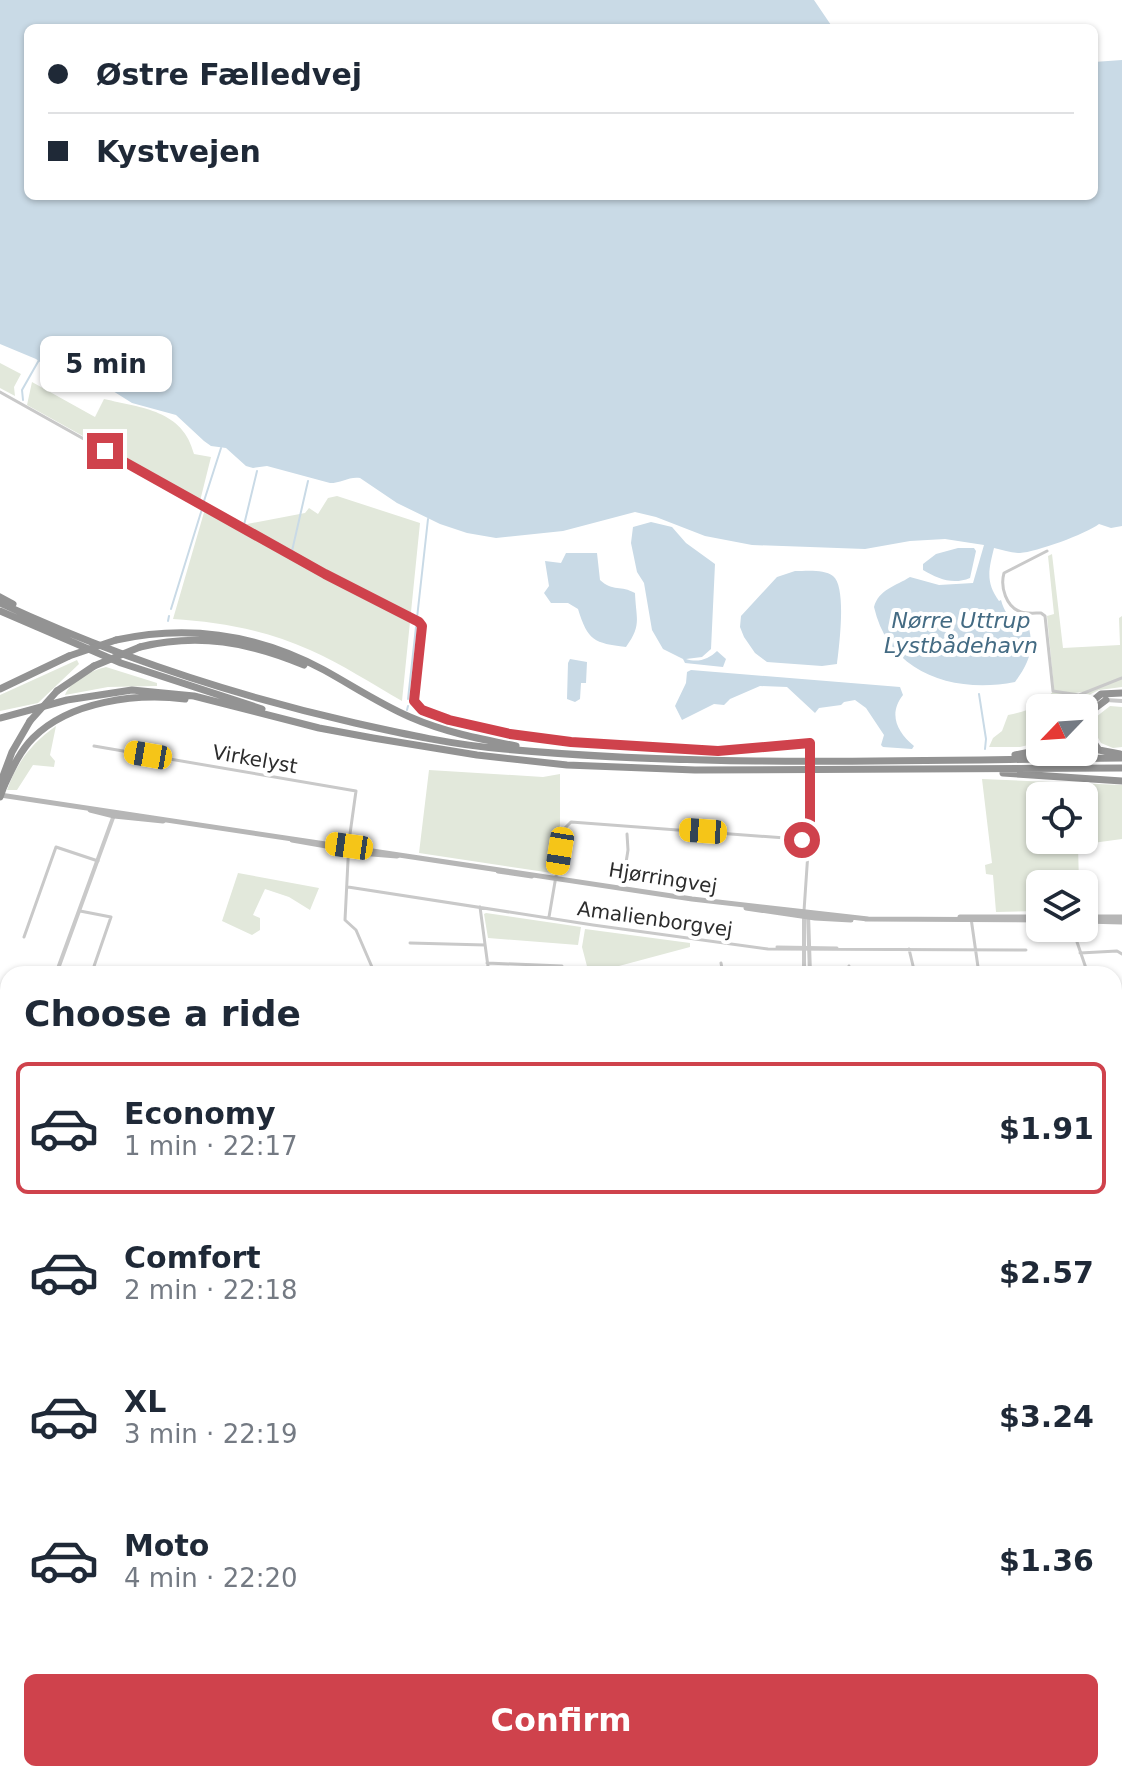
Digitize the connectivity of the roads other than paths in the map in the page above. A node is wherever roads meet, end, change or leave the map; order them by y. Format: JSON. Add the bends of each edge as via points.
{"nodes":[{"id":1,"x":0,"y":392,"type":"edge"},
{"id":2,"x":1047,"y":551,"type":"dead end"},
{"id":3,"x":0,"y":600,"type":"edge"},
{"id":4,"x":0,"y":613,"type":"edge"},
{"id":5,"x":1122,"y":678,"type":"edge"},
{"id":6,"x":0,"y":689,"type":"edge"},
{"id":7,"x":1122,"y":693,"type":"edge"},
{"id":8,"x":367,"y":695,"type":"junction"},
{"id":9,"x":1098,"y":696,"type":"edge"},
{"id":10,"x":1106,"y":700,"type":"joint"},
{"id":11,"x":1122,"y":701,"type":"edge"},
{"id":12,"x":0,"y":718,"type":"edge"},
{"id":13,"x":319,"y":728,"type":"junction"},
{"id":14,"x":373,"y":738,"type":"junction"},
{"id":15,"x":94,"y":746,"type":"dead end"},
{"id":16,"x":538,"y":751,"type":"junction"},
{"id":17,"x":1026,"y":753,"type":"edge"},
{"id":18,"x":1122,"y":756,"type":"edge"},
{"id":19,"x":837,"y":760,"type":"junction"},
{"id":20,"x":1122,"y":768,"type":"edge"},
{"id":21,"x":885,"y":770,"type":"junction"},
{"id":22,"x":1122,"y":781,"type":"edge"},
{"id":23,"x":1,"y":786,"type":"edge"},
{"id":24,"x":0,"y":796,"type":"edge"},
{"id":25,"x":115,"y":813,"type":"junction"},
{"id":26,"x":627,"y":834,"type":"dead end"},
{"id":27,"x":806,"y":842,"type":"junction"},
{"id":28,"x":349,"y":848,"type":"junction"},
{"id":29,"x":98,"y":861,"type":"junction"},
{"id":30,"x":556,"y":878,"type":"junction"},
{"id":31,"x":348,"y":887,"type":"junction"},
{"id":32,"x":622,"y":888,"type":"junction"},
{"id":33,"x":480,"y":907,"type":"junction"},
{"id":34,"x":80,"y":911,"type":"junction"},
{"id":35,"x":806,"y":913,"type":"junction"},
{"id":36,"x":549,"y":917,"type":"junction"},
{"id":37,"x":972,"y":918,"type":"junction"},
{"id":38,"x":1026,"y":918,"type":"edge"},
{"id":39,"x":1098,"y":919,"type":"edge"},
{"id":40,"x":1122,"y":920,"type":"edge"},
{"id":41,"x":24,"y":937,"type":"dead end"},
{"id":42,"x":1078,"y":942,"type":"edge"},
{"id":43,"x":410,"y":943,"type":"dead end"},
{"id":44,"x":485,"y":945,"type":"junction"},
{"id":45,"x":806,"y":948,"type":"junction"},
{"id":46,"x":909,"y":949,"type":"junction"},
{"id":47,"x":974,"y":949,"type":"junction"},
{"id":48,"x":1026,"y":950,"type":"dead end"},
{"id":49,"x":1080,"y":953,"type":"junction"},
{"id":50,"x":1122,"y":954,"type":"edge"},
{"id":51,"x":487,"y":963,"type":"junction"},
{"id":52,"x":721,"y":963,"type":"dead end"},
{"id":53,"x":59,"y":966,"type":"edge"},
{"id":54,"x":94,"y":966,"type":"edge"},
{"id":55,"x":372,"y":966,"type":"edge"},
{"id":56,"x":488,"y":966,"type":"edge"},
{"id":57,"x":562,"y":966,"type":"dead end"},
{"id":58,"x":722,"y":966,"type":"edge"},
{"id":59,"x":807,"y":966,"type":"edge"},
{"id":60,"x":913,"y":966,"type":"edge"},
{"id":61,"x":977,"y":966,"type":"edge"},
{"id":62,"x":1085,"y":966,"type":"edge"}],
"edges":[{"from":1,"to":27,"type":"street","bridge":true,"via":[[418,621],[422,626],[414,701],[436,717],[510,734],[598,744],[718,751],[810,743]]},
{"from":2,"to":5,"type":"street","via":[[1004,573],[1002,582],[1011,605],[1045,616],[1053,691],[1079,695]]},
{"from":3,"to":16,"type":"highway","via":[[157,668],[277,705],[428,739]]},
{"from":4,"to":14,"type":"highway","via":[[233,701]]},
{"from":6,"to":8,"type":"highway","bridge":true,"via":[[116,640],[187,631],[233,636],[287,652]]},
{"from":7,"to":9,"type":"highway"},
{"from":8,"to":16,"type":"highway","via":[[453,733]]},
{"from":8,"to":23,"type":"highway","bridge":true,"via":[[273,652],[229,642],[195,639],[140,647],[94,666],[57,691],[30,721]]},
{"from":10,"to":11,"type":"street"},
{"from":10,"to":18,"type":"highway","via":[[1090,712],[1087,733],[1099,750]]},
{"from":12,"to":13,"type":"highway","via":[[132,690],[194,696]]},
{"from":13,"to":14,"type":"highway"},
{"from":13,"to":23,"type":"highway","via":[[180,699],[106,703],[44,729],[25,747]]},
{"from":14,"to":21,"type":"highway","via":[[477,755],[616,768]]},
{"from":15,"to":28,"type":"street","name":"Virkelyst","via":[[356,791]]},
{"from":16,"to":19,"type":"highway","via":[[654,759]]},
{"from":17,"to":19,"type":"highway"},
{"from":18,"to":19,"type":"highway"},
{"from":20,"to":21,"type":"highway"},
{"from":21,"to":22,"type":"highway"},
{"from":23,"to":24,"type":"highway","bridge":true},
{"from":24,"to":25,"type":"main road","name":"Hjørringvej"},
{"from":25,"to":28,"type":"main road","name":"Hjørringvej"},
{"from":25,"to":29,"type":"street"},
{"from":26,"to":32,"type":"street"},
{"from":27,"to":30,"type":"street","name":"Amalienborgvej","via":[[571,822],[564,829]]},
{"from":27,"to":35,"type":"street"},
{"from":28,"to":30,"type":"main road","name":"Hjørringvej"},
{"from":28,"to":31,"type":"street"},
{"from":29,"to":34,"type":"street"},
{"from":29,"to":41,"type":"street","via":[[56,847]]},
{"from":30,"to":32,"type":"main road","name":"Hjørringvej"},
{"from":30,"to":36,"type":"street","name":"Amalienborgvej"},
{"from":31,"to":33,"type":"street","name":"Amalienborgvej"},
{"from":31,"to":55,"type":"street","via":[[345,920],[356,930]]},
{"from":32,"to":35,"type":"main road","name":"Hjørringvej","via":[[763,912]]},
{"from":33,"to":36,"type":"street","name":"Amalienborgvej"},
{"from":33,"to":44,"type":"street"},
{"from":34,"to":53,"type":"street"},
{"from":34,"to":54,"type":"street","via":[[111,917]]},
{"from":35,"to":37,"type":"main road","name":"Hjørringvej","via":[[868,919]]},
{"from":35,"to":45,"type":"street"},
{"from":36,"to":45,"type":"street","name":"Amalienborgvej","via":[[758,947]]},
{"from":37,"to":38,"type":"main road","name":"Hjørringvej"},
{"from":37,"to":47,"type":"street"},
{"from":39,"to":40,"type":"main road"},
{"from":42,"to":49,"type":"street"},
{"from":43,"to":44,"type":"street"},
{"from":44,"to":51,"type":"street"},
{"from":45,"to":46,"type":"street","name":"Amalienborgvej"},
{"from":45,"to":59,"type":"street"},
{"from":46,"to":47,"type":"street","name":"Amalienborgvej"},
{"from":46,"to":60,"type":"street"},
{"from":47,"to":48,"type":"street","name":"Amalienborgvej"},
{"from":47,"to":61,"type":"street"},
{"from":49,"to":50,"type":"street"},
{"from":49,"to":62,"type":"street"},
{"from":51,"to":56,"type":"street"},
{"from":51,"to":57,"type":"street"},
{"from":52,"to":58,"type":"street"}]}
